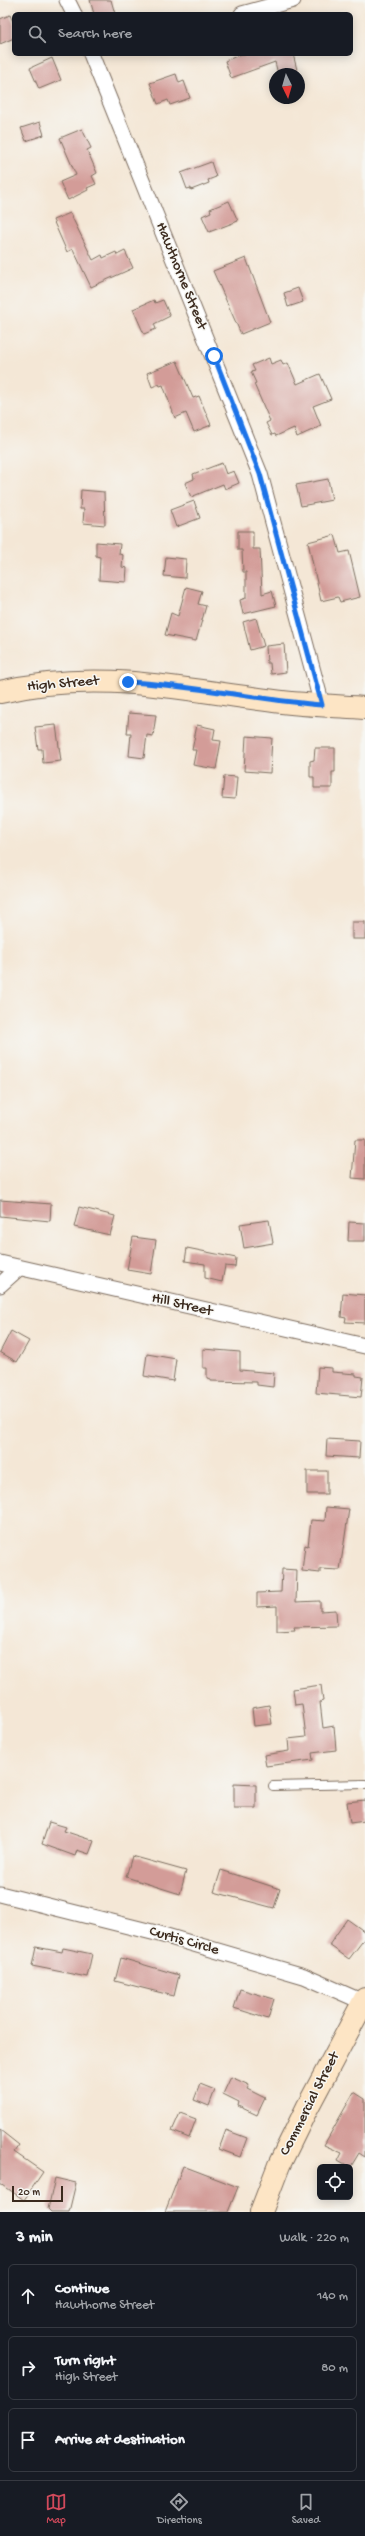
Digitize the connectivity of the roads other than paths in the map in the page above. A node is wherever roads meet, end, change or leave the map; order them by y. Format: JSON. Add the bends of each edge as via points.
{"nodes":[{"id":1,"x":68,"y":0,"type":"edge"},
{"id":2,"x":292,"y":0,"type":"edge"},
{"id":3,"x":73,"y":12,"type":"edge"},
{"id":4,"x":249,"y":12,"type":"edge"},
{"id":5,"x":95,"y":56,"type":"edge"},
{"id":6,"x":0,"y":692,"type":"edge"},
{"id":7,"x":322,"y":705,"type":"junction"},
{"id":8,"x":365,"y":708,"type":"edge"},
{"id":9,"x":0,"y":1263,"type":"edge"},
{"id":10,"x":19,"y":1268,"type":"junction"},
{"id":11,"x":0,"y":1285,"type":"edge"},
{"id":12,"x":365,"y":1346,"type":"edge"},
{"id":13,"x":365,"y":1784,"type":"edge"},
{"id":14,"x":273,"y":1786,"type":"dead end"},
{"id":15,"x":0,"y":1894,"type":"edge"},
{"id":16,"x":364,"y":2000,"type":"edge"},
{"id":17,"x":261,"y":2212,"type":"edge"}],
"edges":[{"from":1,"to":3,"type":"street"},
{"from":2,"to":4,"type":"street"},
{"from":5,"to":7,"type":"street","name":"Hawthorne Street","via":[[260,474]]},
{"from":6,"to":7,"type":"main road","name":"High Street","via":[[48,683],[87,680],[170,685],[275,702]]},
{"from":7,"to":8,"type":"main road","name":"High Street"},
{"from":9,"to":10,"type":"street","name":"Hill Street"},
{"from":10,"to":11,"type":"street"},
{"from":10,"to":12,"type":"street","name":"Hill Street"},
{"from":13,"to":14,"type":"lane"},
{"from":15,"to":16,"type":"street","name":"Curtis Circle","via":[[156,1933],[304,1976]]},
{"from":16,"to":17,"type":"main road","name":"Commercial Street","via":[[279,2165]]}]}
